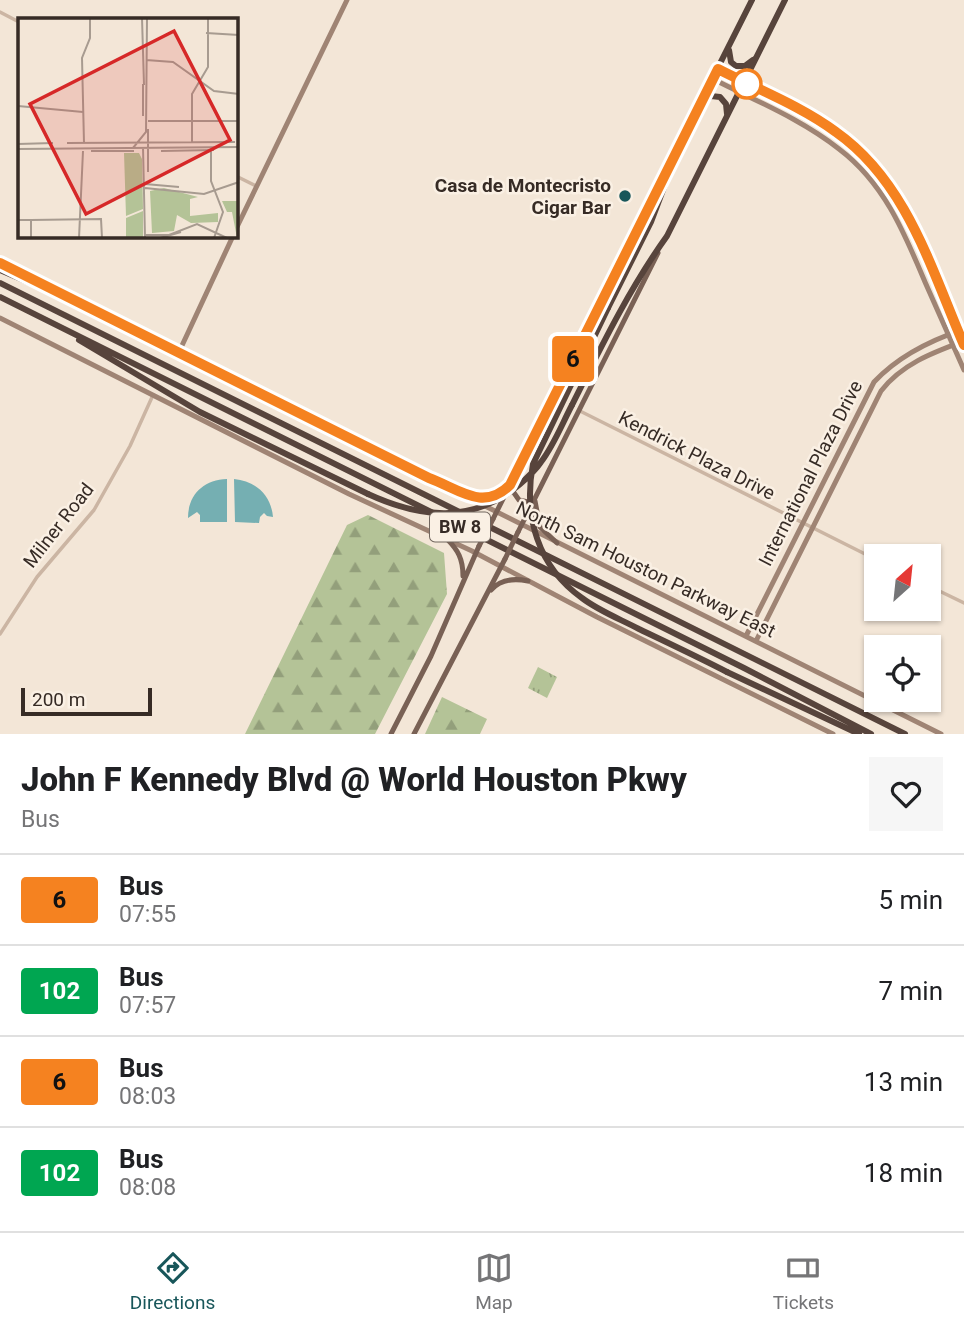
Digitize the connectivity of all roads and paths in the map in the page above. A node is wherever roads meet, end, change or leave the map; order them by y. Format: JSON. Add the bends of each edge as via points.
{"nodes":[{"id":1,"x":348,"y":0,"type":"edge"},
{"id":2,"x":752,"y":0,"type":"edge"},
{"id":3,"x":785,"y":0,"type":"edge"},
{"id":4,"x":0,"y":12,"type":"edge"},
{"id":5,"x":18,"y":21,"type":"edge"},
{"id":6,"x":730,"y":45,"type":"junction"},
{"id":7,"x":757,"y":56,"type":"junction"},
{"id":8,"x":718,"y":69,"type":"junction"},
{"id":9,"x":713,"y":79,"type":"junction"},
{"id":10,"x":744,"y":82,"type":"junction"},
{"id":11,"x":739,"y":92,"type":"junction"},
{"id":12,"x":702,"y":102,"type":"junction"},
{"id":13,"x":727,"y":116,"type":"junction"},
{"id":14,"x":822,"y":122,"type":"junction"},
{"id":15,"x":816,"y":132,"type":"junction"},
{"id":16,"x":684,"y":137,"type":"junction"},
{"id":17,"x":238,"y":177,"type":"edge"},
{"id":18,"x":890,"y":185,"type":"junction"},
{"id":19,"x":256,"y":186,"type":"junction"},
{"id":20,"x":880,"y":191,"type":"junction"},
{"id":21,"x":238,"y":225,"type":"edge"},
{"id":22,"x":667,"y":236,"type":"junction"},
{"id":23,"x":232,"y":238,"type":"edge"},
{"id":24,"x":0,"y":263,"type":"edge"},
{"id":25,"x":930,"y":265,"type":"junction"},
{"id":26,"x":919,"y":268,"type":"junction"},
{"id":27,"x":0,"y":270,"type":"edge"},
{"id":28,"x":0,"y":283,"type":"edge"},
{"id":29,"x":0,"y":297,"type":"edge"},
{"id":30,"x":98,"y":312,"type":"junction"},
{"id":31,"x":0,"y":318,"type":"edge"},
{"id":32,"x":48,"y":320,"type":"junction"},
{"id":33,"x":961,"y":330,"type":"edge"},
{"id":34,"x":948,"y":335,"type":"junction"},
{"id":35,"x":964,"y":343,"type":"edge"},
{"id":36,"x":953,"y":345,"type":"junction"},
{"id":37,"x":179,"y":352,"type":"junction"},
{"id":38,"x":964,"y":370,"type":"edge"},
{"id":39,"x":881,"y":374,"type":"junction"},
{"id":40,"x":888,"y":383,"type":"junction"},
{"id":41,"x":153,"y":395,"type":"junction"},
{"id":42,"x":580,"y":411,"type":"junction"},
{"id":43,"x":530,"y":444,"type":"junction"},
{"id":44,"x":839,"y":448,"type":"junction"},
{"id":45,"x":849,"y":453,"type":"junction"},
{"id":46,"x":429,"y":478,"type":"junction"},
{"id":47,"x":510,"y":485,"type":"junction"},
{"id":48,"x":535,"y":498,"type":"junction"},
{"id":49,"x":494,"y":516,"type":"junction"},
{"id":50,"x":802,"y":523,"type":"junction"},
{"id":51,"x":812,"y":528,"type":"junction"},
{"id":52,"x":520,"y":529,"type":"junction"},
{"id":53,"x":447,"y":539,"type":"junction"},
{"id":54,"x":557,"y":543,"type":"junction"},
{"id":55,"x":477,"y":549,"type":"junction"},
{"id":56,"x":864,"y":554,"type":"edge"},
{"id":57,"x":501,"y":567,"type":"junction"},
{"id":58,"x":463,"y":579,"type":"junction"},
{"id":59,"x":528,"y":581,"type":"junction"},
{"id":60,"x":942,"y":592,"type":"edge"},
{"id":61,"x":487,"y":595,"type":"junction"},
{"id":62,"x":964,"y":603,"type":"edge"},
{"id":63,"x":0,"y":634,"type":"edge"},
{"id":64,"x":746,"y":636,"type":"junction"},
{"id":65,"x":757,"y":641,"type":"junction"},
{"id":66,"x":391,"y":734,"type":"edge"},
{"id":67,"x":414,"y":734,"type":"edge"},
{"id":68,"x":833,"y":734,"type":"edge"},
{"id":69,"x":859,"y":734,"type":"edge"},
{"id":70,"x":870,"y":734,"type":"edge"},
{"id":71,"x":905,"y":734,"type":"edge"},
{"id":72,"x":941,"y":734,"type":"edge"}],
"edges":[{"from":1,"to":19,"type":"street"},
{"from":2,"to":6,"type":"highway"},
{"from":3,"to":7,"type":"highway"},
{"from":4,"to":5,"type":"street"},
{"from":6,"to":7,"type":"highway","via":[[729,57],[736,66],[745,66]]},
{"from":6,"to":8,"type":"highway"},
{"from":7,"to":10,"type":"highway"},
{"from":8,"to":9,"type":"highway"},
{"from":8,"to":10,"type":"street"},
{"from":9,"to":11,"type":"street"},
{"from":9,"to":12,"type":"highway"},
{"from":10,"to":11,"type":"highway"},
{"from":10,"to":14,"type":"street"},
{"from":11,"to":13,"type":"highway"},
{"from":11,"to":15,"type":"street"},
{"from":12,"to":13,"type":"highway","via":[[720,97]]},
{"from":12,"to":16,"type":"highway"},
{"from":13,"to":22,"type":"highway"},
{"from":14,"to":15,"type":"street"},
{"from":14,"to":18,"type":"street","via":[[859,151]]},
{"from":15,"to":20,"type":"street","via":[[856,163]]},
{"from":16,"to":43,"type":"main road"},
{"from":16,"to":69,"type":"highway","bridge":true,"via":[[651,222],[533,464],[529,489],[532,524],[549,564],[583,600]]},
{"from":17,"to":19,"type":"street"},
{"from":18,"to":20,"type":"street"},
{"from":18,"to":25,"type":"street"},
{"from":19,"to":21,"type":"street"},
{"from":20,"to":26,"type":"street"},
{"from":22,"to":32,"type":"highway","bridge":true,"via":[[614,321],[536,468],[509,493],[465,511],[425,513],[368,494],[200,412]]},
{"from":22,"to":42,"type":"main road"},
{"from":23,"to":37,"type":"street"},
{"from":24,"to":30,"type":"street","name":"North Sam Houston Parkway East"},
{"from":25,"to":26,"type":"street"},
{"from":25,"to":33,"type":"street"},
{"from":26,"to":34,"type":"street"},
{"from":27,"to":30,"type":"highway"},
{"from":28,"to":71,"type":"highway","name":"North Sam Houston Parkway East","number":"BW 8"},
{"from":29,"to":32,"type":"highway","number":"BW 8"},
{"from":30,"to":37,"type":"street","name":"North Sam Houston Parkway East"},
{"from":31,"to":41,"type":"street"},
{"from":32,"to":70,"type":"highway","number":"BW 8"},
{"from":33,"to":34,"type":"street","name":"International Plaza Drive"},
{"from":33,"to":35,"type":"street"},
{"from":34,"to":36,"type":"street"},
{"from":34,"to":39,"type":"street","name":"International Plaza Drive","via":[[911,352]]},
{"from":35,"to":36,"type":"street","name":"International Plaza Drive"},
{"from":36,"to":38,"type":"street"},
{"from":36,"to":40,"type":"street","name":"International Plaza Drive","via":[[914,363]]},
{"from":37,"to":46,"type":"street","name":"North Sam Houston Parkway East"},
{"from":39,"to":40,"type":"street"},
{"from":39,"to":44,"type":"street","name":"International Plaza Drive"},
{"from":40,"to":45,"type":"street","name":"International Plaza Drive"},
{"from":41,"to":53,"type":"street"},
{"from":41,"to":63,"type":"street","name":"Milner Road","via":[[94,510],[37,577]]},
{"from":42,"to":48,"type":"main road"},
{"from":42,"to":50,"type":"street","name":"Kendrick Plaza Drive"},
{"from":43,"to":47,"type":"main road"},
{"from":43,"to":48,"type":"main road","via":[[512,490],[525,502]]},
{"from":44,"to":45,"type":"street"},
{"from":44,"to":50,"type":"street","name":"International Plaza Drive"},
{"from":45,"to":51,"type":"street","name":"International Plaza Drive"},
{"from":46,"to":47,"type":"main road","via":[[482,499]]},
{"from":46,"to":49,"type":"street","name":"North Sam Houston Parkway East"},
{"from":47,"to":49,"type":"main road"},
{"from":48,"to":52,"type":"main road"},
{"from":48,"to":54,"type":"main road","via":[[540,527]]},
{"from":49,"to":52,"type":"street","name":"North Sam Houston Parkway East"},
{"from":49,"to":55,"type":"main road","bridge":true},
{"from":50,"to":51,"type":"street","name":"Kendrick Plaza Drive"},
{"from":50,"to":64,"type":"street","name":"International Plaza Drive"},
{"from":51,"to":56,"type":"street","name":"Kendrick Plaza Drive"},
{"from":51,"to":65,"type":"street","name":"International Plaza Drive"},
{"from":52,"to":54,"type":"street","name":"North Sam Houston Parkway East"},
{"from":52,"to":57,"type":"main road","bridge":true},
{"from":53,"to":55,"type":"street"},
{"from":53,"to":58,"type":"main road","via":[[462,559]]},
{"from":54,"to":64,"type":"street","name":"North Sam Houston Parkway East"},
{"from":55,"to":57,"type":"street"},
{"from":55,"to":58,"type":"main road"},
{"from":57,"to":59,"type":"street"},
{"from":57,"to":61,"type":"main road"},
{"from":58,"to":66,"type":"main road"},
{"from":59,"to":61,"type":"main road","via":[[503,581]]},
{"from":59,"to":68,"type":"street"},
{"from":60,"to":62,"type":"street"},
{"from":61,"to":67,"type":"main road"},
{"from":64,"to":65,"type":"street","name":"North Sam Houston Parkway East"},
{"from":65,"to":72,"type":"street","name":"North Sam Houston Parkway East"}]}
